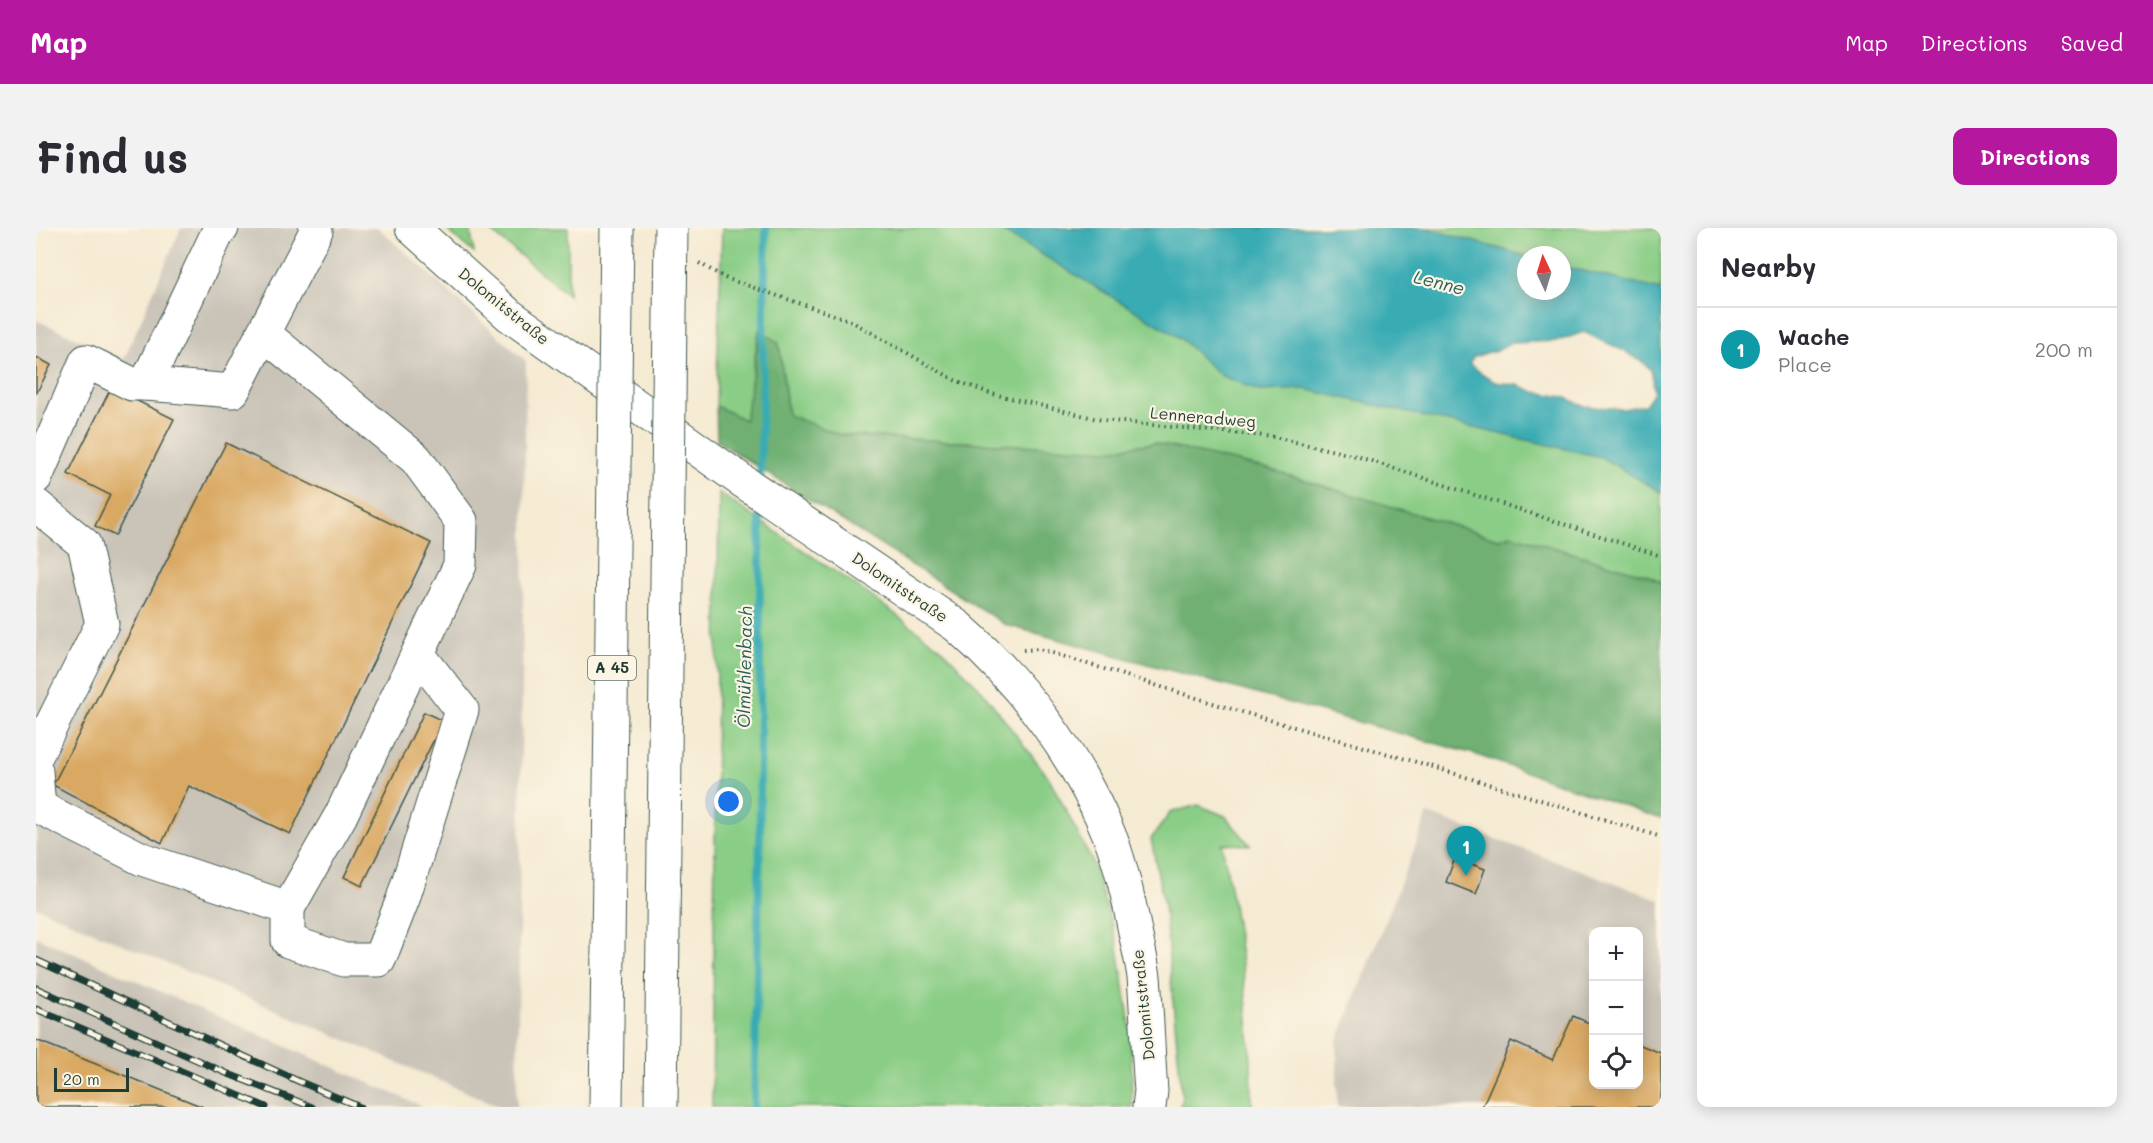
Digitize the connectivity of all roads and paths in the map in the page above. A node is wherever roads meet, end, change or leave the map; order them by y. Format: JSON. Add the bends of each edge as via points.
{"nodes":[{"id":1,"x":222,"y":228,"type":"edge"},
{"id":2,"x":315,"y":228,"type":"edge"},
{"id":3,"x":412,"y":228,"type":"edge"},
{"id":4,"x":617,"y":228,"type":"edge"},
{"id":5,"x":671,"y":228,"type":"edge"},
{"id":6,"x":751,"y":288,"type":"dead end"},
{"id":7,"x":263,"y":333,"type":"junction"},
{"id":8,"x":146,"y":384,"type":"junction"},
{"id":9,"x":36,"y":477,"type":"edge"},
{"id":10,"x":36,"y":505,"type":"edge"},
{"id":11,"x":1661,"y":556,"type":"edge"},
{"id":12,"x":987,"y":652,"type":"junction"},
{"id":13,"x":418,"y":654,"type":"junction"},
{"id":14,"x":36,"y":756,"type":"edge"},
{"id":15,"x":36,"y":771,"type":"edge"},
{"id":16,"x":1661,"y":837,"type":"edge"},
{"id":17,"x":288,"y":908,"type":"junction"},
{"id":18,"x":606,"y":1107,"type":"edge"},
{"id":19,"x":661,"y":1107,"type":"edge"},
{"id":20,"x":1149,"y":1107,"type":"edge"}],
"edges":[{"from":1,"to":8,"type":"main road"},
{"from":2,"to":7,"type":"main road"},
{"from":3,"to":12,"type":"main road","name":"Dolomitstraße","via":[[509,315],[738,478],[957,626]]},
{"from":4,"to":18,"type":"main road","number":"A 45","bridge":true},
{"from":5,"to":19,"type":"main road","bridge":true},
{"from":6,"to":11,"type":"path","name":"Lenneradweg","via":[[849,320],[956,380],[989,393],[1102,420],[1274,436],[1356,456]]},
{"from":7,"to":8,"type":"main road","via":[[233,391]]},
{"from":7,"to":13,"type":"main road","via":[[416,459],[461,521],[460,565]]},
{"from":8,"to":9,"type":"main road","via":[[132,384],[86,362]]},
{"from":10,"to":14,"type":"main road","via":[[84,544],[102,624]]},
{"from":12,"to":16,"type":"path","via":[[1040,649]]},
{"from":12,"to":20,"type":"main road","name":"Dolomitstraße","via":[[1060,744],[1093,798],[1111,840],[1126,887],[1143,975]]},
{"from":13,"to":17,"type":"main road","via":[[341,815]]},
{"from":13,"to":17,"type":"main road","via":[[462,710],[403,899],[379,960],[344,960],[288,941]]},
{"from":15,"to":17,"type":"main road","via":[[39,807],[142,859]]}]}
